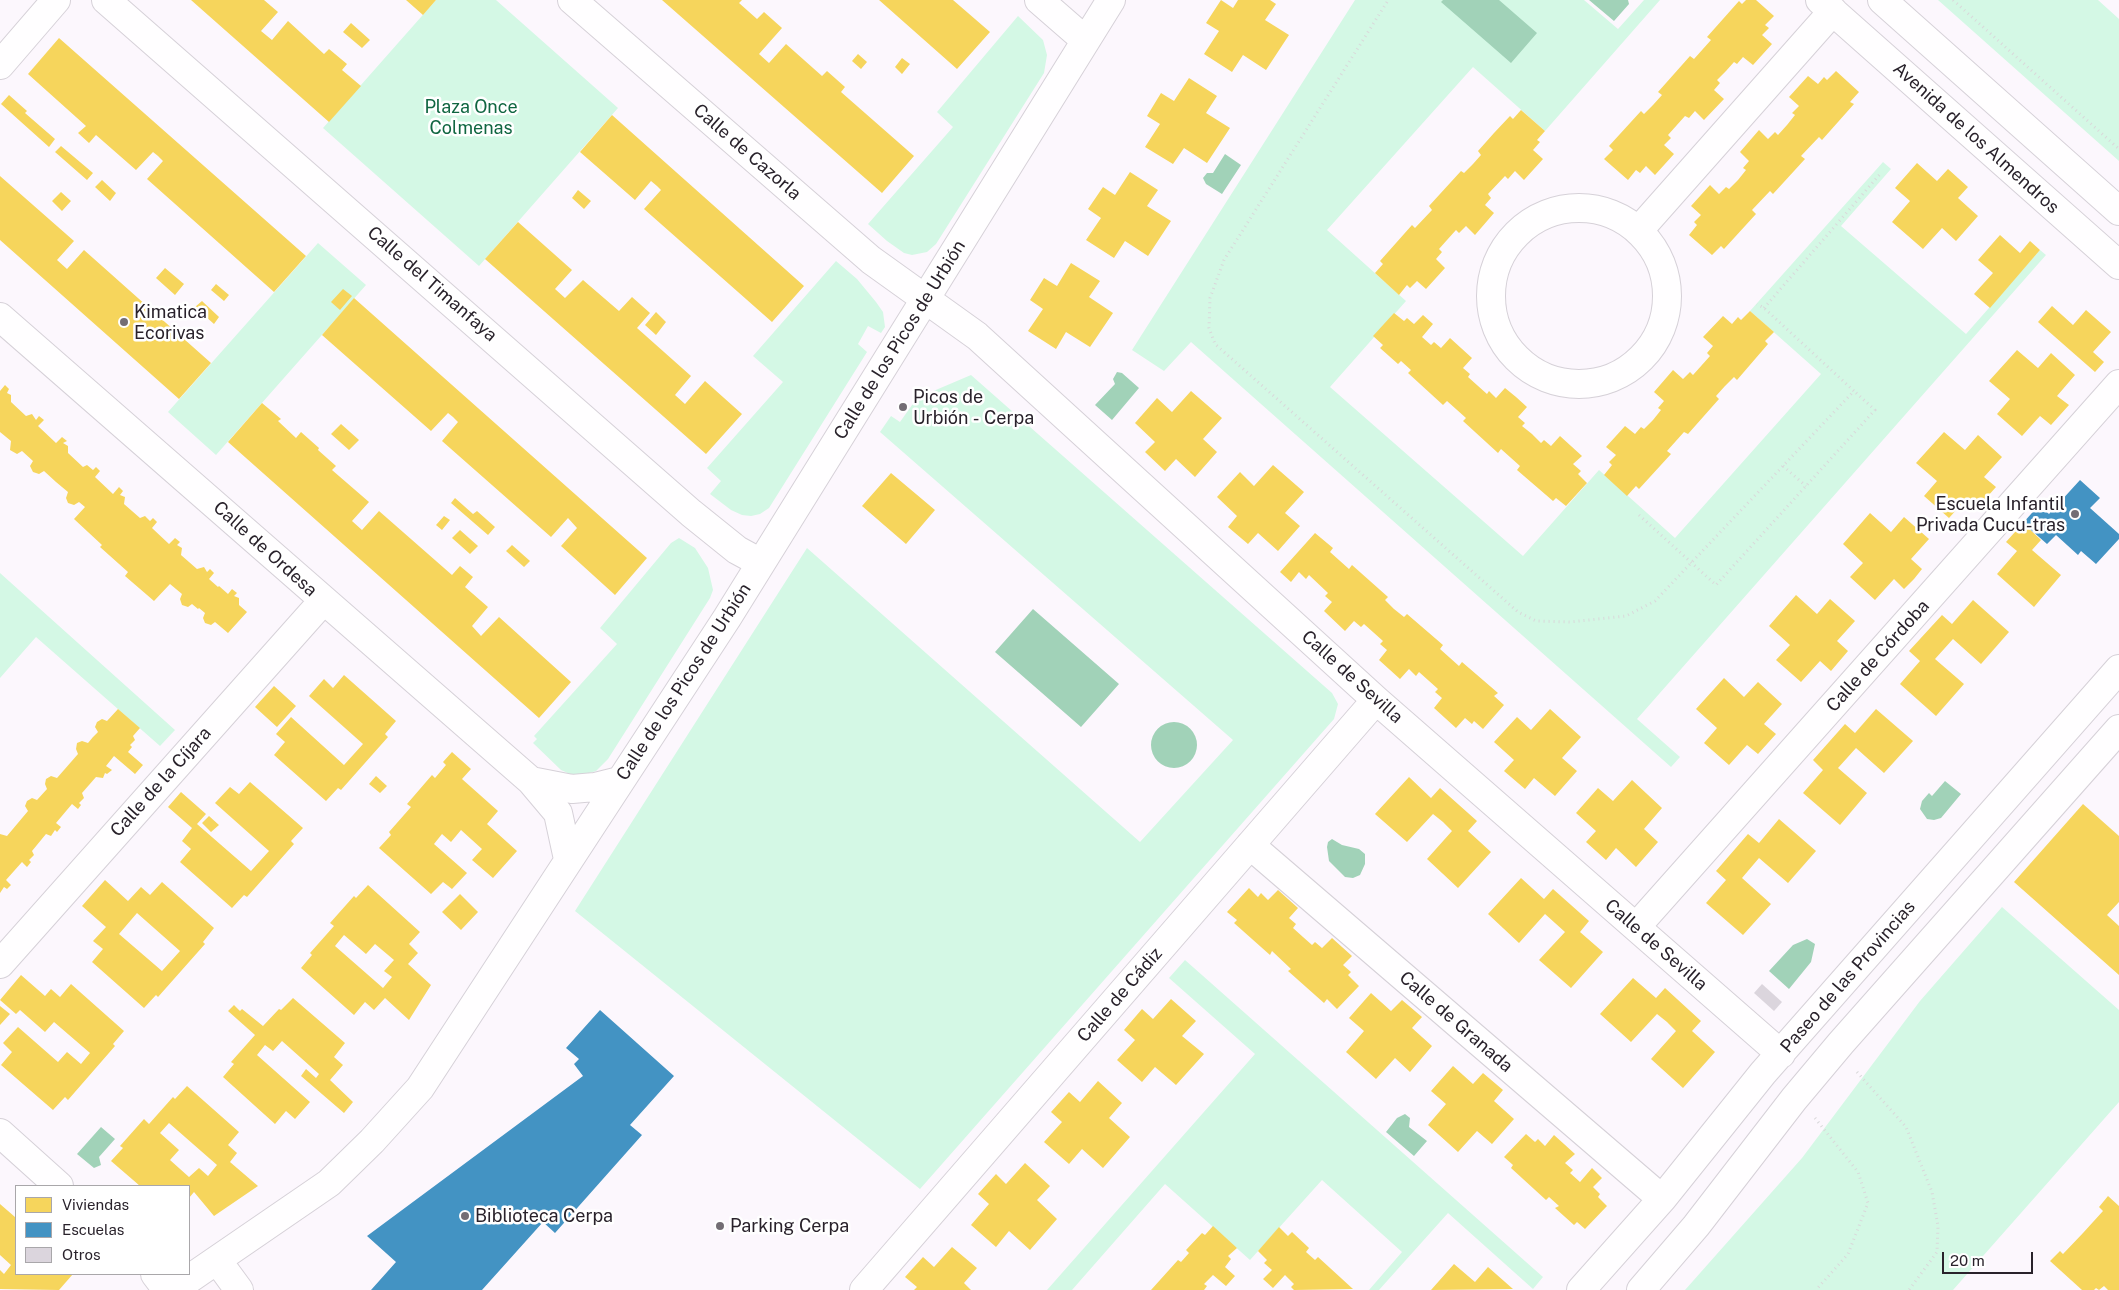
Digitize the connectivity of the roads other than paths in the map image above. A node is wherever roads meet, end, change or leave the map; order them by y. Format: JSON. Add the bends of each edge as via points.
{"nodes":[{"id":1,"x":56,"y":0,"type":"edge"},
{"id":2,"x":106,"y":0,"type":"edge"},
{"id":3,"x":572,"y":0,"type":"edge"},
{"id":4,"x":1040,"y":0,"type":"edge"},
{"id":5,"x":1111,"y":0,"type":"edge"},
{"id":6,"x":1882,"y":0,"type":"edge"},
{"id":7,"x":1827,"y":6,"type":"edge"},
{"id":8,"x":1086,"y":40,"type":"junction"},
{"id":9,"x":0,"y":65,"type":"edge"},
{"id":10,"x":2119,"y":211,"type":"edge"},
{"id":11,"x":1639,"y":230,"type":"junction"},
{"id":12,"x":2119,"y":265,"type":"edge"},
{"id":13,"x":926,"y":299,"type":"junction"},
{"id":14,"x":0,"y":317,"type":"edge"},
{"id":15,"x":2119,"y":384,"type":"edge"},
{"id":16,"x":761,"y":564,"type":"junction"},
{"id":17,"x":323,"y":601,"type":"junction"},
{"id":18,"x":2119,"y":669,"type":"edge"},
{"id":19,"x":1376,"y":700,"type":"junction"},
{"id":20,"x":2119,"y":729,"type":"edge"},
{"id":21,"x":531,"y":781,"type":"junction"},
{"id":22,"x":619,"y":781,"type":"junction"},
{"id":23,"x":1250,"y":845,"type":"junction"},
{"id":24,"x":568,"y":860,"type":"junction"},
{"id":25,"x":1636,"y":927,"type":"junction"},
{"id":26,"x":0,"y":964,"type":"edge"},
{"id":27,"x":1781,"y":1054,"type":"junction"},
{"id":28,"x":0,"y":1133,"type":"edge"},
{"id":29,"x":58,"y":1185,"type":"edge"},
{"id":30,"x":1662,"y":1199,"type":"junction"},
{"id":31,"x":217,"y":1260,"type":"junction"},
{"id":32,"x":156,"y":1275,"type":"edge"},
{"id":33,"x":167,"y":1290,"type":"edge"},
{"id":34,"x":173,"y":1290,"type":"edge"},
{"id":35,"x":240,"y":1290,"type":"edge"},
{"id":36,"x":864,"y":1290,"type":"edge"},
{"id":37,"x":1582,"y":1290,"type":"edge"},
{"id":38,"x":1641,"y":1290,"type":"edge"}],
"edges":[{"from":1,"to":9,"type":"street"},
{"from":2,"to":16,"type":"street","name":"Calle del Timanfaya","via":[[691,513],[737,550]]},
{"from":3,"to":13,"type":"street","name":"Calle de Cazorla","via":[[871,260]]},
{"from":4,"to":8,"type":"street"},
{"from":5,"to":8,"type":"street","name":"Calle de los Picos de Urbión"},
{"from":6,"to":10,"type":"street"},
{"from":7,"to":11,"type":"street","name":"Avenida de los Almendros"},
{"from":7,"to":12,"type":"street","name":"Avenida de los Almendros"},
{"from":8,"to":13,"type":"street","name":"Calle de los Picos de Urbión"},
{"from":11,"to":11,"type":"street","via":[[1614,214],[1585,208],[1555,211],[1528,224],[1507,244],[1494,271],[1490,300],[1497,330],[1512,355],[1535,374],[1563,384],[1593,384],[1621,374],[1644,356],[1660,331],[1668,302],[1665,273],[1655,250]]},
{"from":13,"to":16,"type":"street","name":"Calle de los Picos de Urbión"},
{"from":13,"to":19,"type":"street","name":"Calle de Sevilla","via":[[978,336]]},
{"from":14,"to":17,"type":"street","name":"Calle de Ordesa"},
{"from":15,"to":25,"type":"street","name":"Calle de Córdoba"},
{"from":16,"to":22,"type":"street","name":"Calle de los Picos de Urbión"},
{"from":17,"to":21,"type":"street","name":"Calle de Ordesa"},
{"from":17,"to":26,"type":"street","name":"Calle de la Cíjara"},
{"from":18,"to":27,"type":"street","name":"Paseo de las Provincias"},
{"from":19,"to":23,"type":"street","name":"Calle de Cádiz"},
{"from":19,"to":25,"type":"street","name":"Calle de Sevilla"},
{"from":20,"to":38,"type":"street","via":[[1841,1043]]},
{"from":21,"to":22,"type":"street","name":"Calle de Ordesa","via":[[572,789]]},
{"from":21,"to":24,"type":"street","name":"Calle de Ordesa","via":[[558,813]]},
{"from":22,"to":24,"type":"street","name":"Calle de los Picos de Urbión"},
{"from":23,"to":30,"type":"street","name":"Calle de Granada"},
{"from":23,"to":36,"type":"street","name":"Calle de Cádiz"},
{"from":24,"to":31,"type":"street","name":"Calle de los Picos de Urbión","via":[[420,1088],[329,1183]]},
{"from":25,"to":27,"type":"street","name":"Calle de Sevilla"},
{"from":27,"to":30,"type":"street","name":"Paseo de las Provincias"},
{"from":28,"to":29,"type":"street"},
{"from":30,"to":37,"type":"street","name":"Paseo de las Provincias"},
{"from":31,"to":34,"type":"street","name":"Calle de los Picos de Urbión"},
{"from":31,"to":35,"type":"street"},
{"from":32,"to":33,"type":"street"}]}
